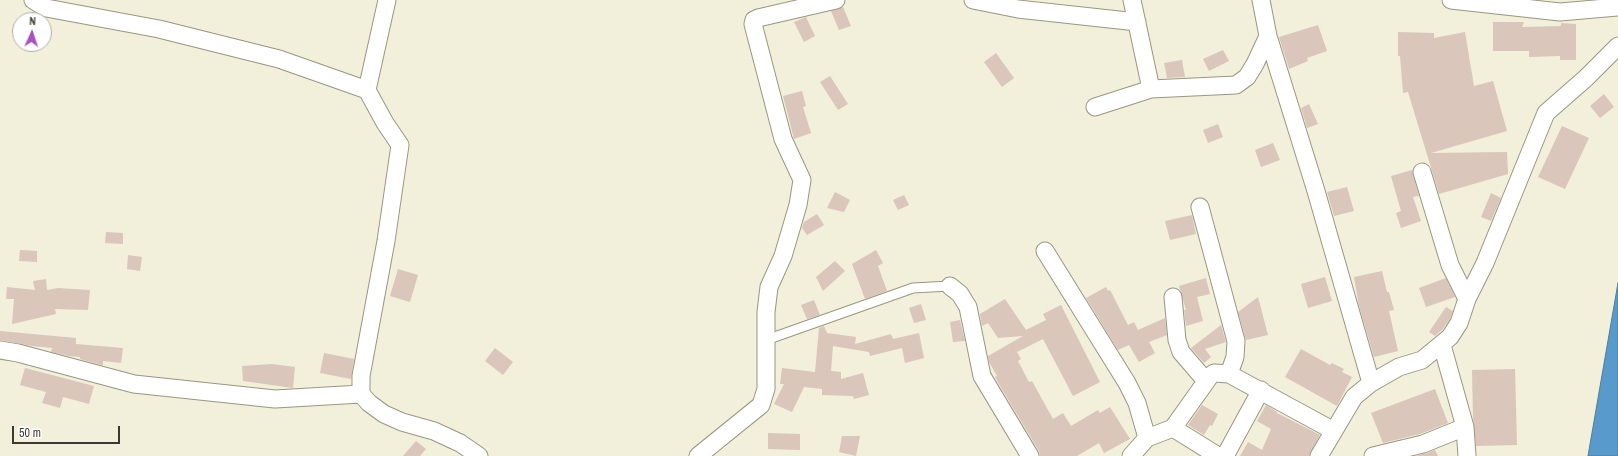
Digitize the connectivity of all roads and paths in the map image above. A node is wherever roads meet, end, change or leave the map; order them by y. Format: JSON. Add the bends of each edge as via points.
{"nodes":[{"id":1,"x":33,"y":0,"type":"edge"},
{"id":2,"x":387,"y":0,"type":"edge"},
{"id":3,"x":836,"y":0,"type":"edge"},
{"id":4,"x":973,"y":0,"type":"edge"},
{"id":5,"x":1132,"y":0,"type":"edge"},
{"id":6,"x":1261,"y":0,"type":"edge"},
{"id":7,"x":1451,"y":0,"type":"edge"},
{"id":8,"x":1025,"y":5,"type":"edge"},
{"id":9,"x":1618,"y":7,"type":"edge"},
{"id":10,"x":1137,"y":22,"type":"junction"},
{"id":11,"x":1268,"y":36,"type":"junction"},
{"id":12,"x":1618,"y":46,"type":"edge"},
{"id":13,"x":1152,"y":89,"type":"junction"},
{"id":14,"x":367,"y":90,"type":"junction"},
{"id":15,"x":1095,"y":107,"type":"dead end"},
{"id":16,"x":1422,"y":172,"type":"dead end"},
{"id":17,"x":1200,"y":207,"type":"dead end"},
{"id":18,"x":1046,"y":251,"type":"dead end"},
{"id":19,"x":950,"y":286,"type":"joint"},
{"id":20,"x":1173,"y":297,"type":"dead end"},
{"id":21,"x":1467,"y":299,"type":"junction"},
{"id":22,"x":766,"y":340,"type":"junction"},
{"id":23,"x":1442,"y":345,"type":"junction"},
{"id":24,"x":0,"y":350,"type":"edge"},
{"id":25,"x":1229,"y":374,"type":"junction"},
{"id":26,"x":1206,"y":381,"type":"junction"},
{"id":27,"x":1371,"y":383,"type":"junction"},
{"id":28,"x":1261,"y":390,"type":"junction"},
{"id":29,"x":361,"y":394,"type":"junction"},
{"id":30,"x":1465,"y":427,"type":"junction"},
{"id":31,"x":1173,"y":428,"type":"junction"},
{"id":32,"x":1334,"y":431,"type":"junction"},
{"id":33,"x":1147,"y":438,"type":"junction"},
{"id":34,"x":479,"y":456,"type":"edge"},
{"id":35,"x":698,"y":456,"type":"edge"},
{"id":36,"x":1030,"y":456,"type":"edge"},
{"id":37,"x":1131,"y":456,"type":"edge"},
{"id":38,"x":1218,"y":456,"type":"edge"},
{"id":39,"x":1225,"y":456,"type":"edge"},
{"id":40,"x":1319,"y":456,"type":"edge"},
{"id":41,"x":1373,"y":456,"type":"edge"},
{"id":42,"x":1467,"y":456,"type":"edge"}],
"edges":[{"from":1,"to":14,"type":"street","via":[[46,8],[159,29],[279,59]]},
{"from":2,"to":14,"type":"street"},
{"from":3,"to":22,"type":"street","via":[[758,18],[753,24],[783,139],[802,180],[798,205],[783,256],[769,287]]},
{"from":4,"to":8,"type":"street"},
{"from":5,"to":10,"type":"street"},
{"from":6,"to":11,"type":"street"},
{"from":7,"to":9,"type":"street","via":[[1560,12]]},
{"from":8,"to":10,"type":"street"},
{"from":10,"to":13,"type":"street"},
{"from":11,"to":13,"type":"street","via":[[1255,64],[1247,76],[1236,85]]},
{"from":11,"to":27,"type":"street"},
{"from":12,"to":21,"type":"street","via":[[1546,113],[1485,264]]},
{"from":13,"to":15,"type":"street"},
{"from":14,"to":29,"type":"street","via":[[400,144],[386,241],[361,376]]},
{"from":16,"to":21,"type":"street","via":[[1450,265]]},
{"from":17,"to":25,"type":"street","via":[[1236,341],[1235,357]]},
{"from":18,"to":33,"type":"street","via":[[1127,383],[1137,403]]},
{"from":19,"to":22,"type":"lane","via":[[913,288]]},
{"from":19,"to":36,"type":"street","via":[[960,294],[968,307],[982,376]]},
{"from":20,"to":26,"type":"street","via":[[1177,340],[1181,352]]},
{"from":21,"to":23,"type":"street","via":[[1459,323]]},
{"from":22,"to":35,"type":"street","via":[[766,389],[761,405]]},
{"from":23,"to":27,"type":"street","via":[[1422,360],[1399,367]]},
{"from":23,"to":30,"type":"street"},
{"from":24,"to":29,"type":"street","via":[[134,384],[275,399]]},
{"from":25,"to":26,"type":"street","via":[[1214,373]]},
{"from":25,"to":28,"type":"street"},
{"from":26,"to":31,"type":"street"},
{"from":27,"to":32,"type":"street","via":[[1354,397]]},
{"from":28,"to":32,"type":"street"},
{"from":28,"to":39,"type":"street"},
{"from":29,"to":34,"type":"street","via":[[384,414],[434,431],[460,443]]},
{"from":30,"to":41,"type":"street","via":[[1422,444]]},
{"from":30,"to":42,"type":"street"},
{"from":31,"to":33,"type":"street"},
{"from":31,"to":38,"type":"street"},
{"from":32,"to":40,"type":"street"},
{"from":33,"to":37,"type":"street"}]}
